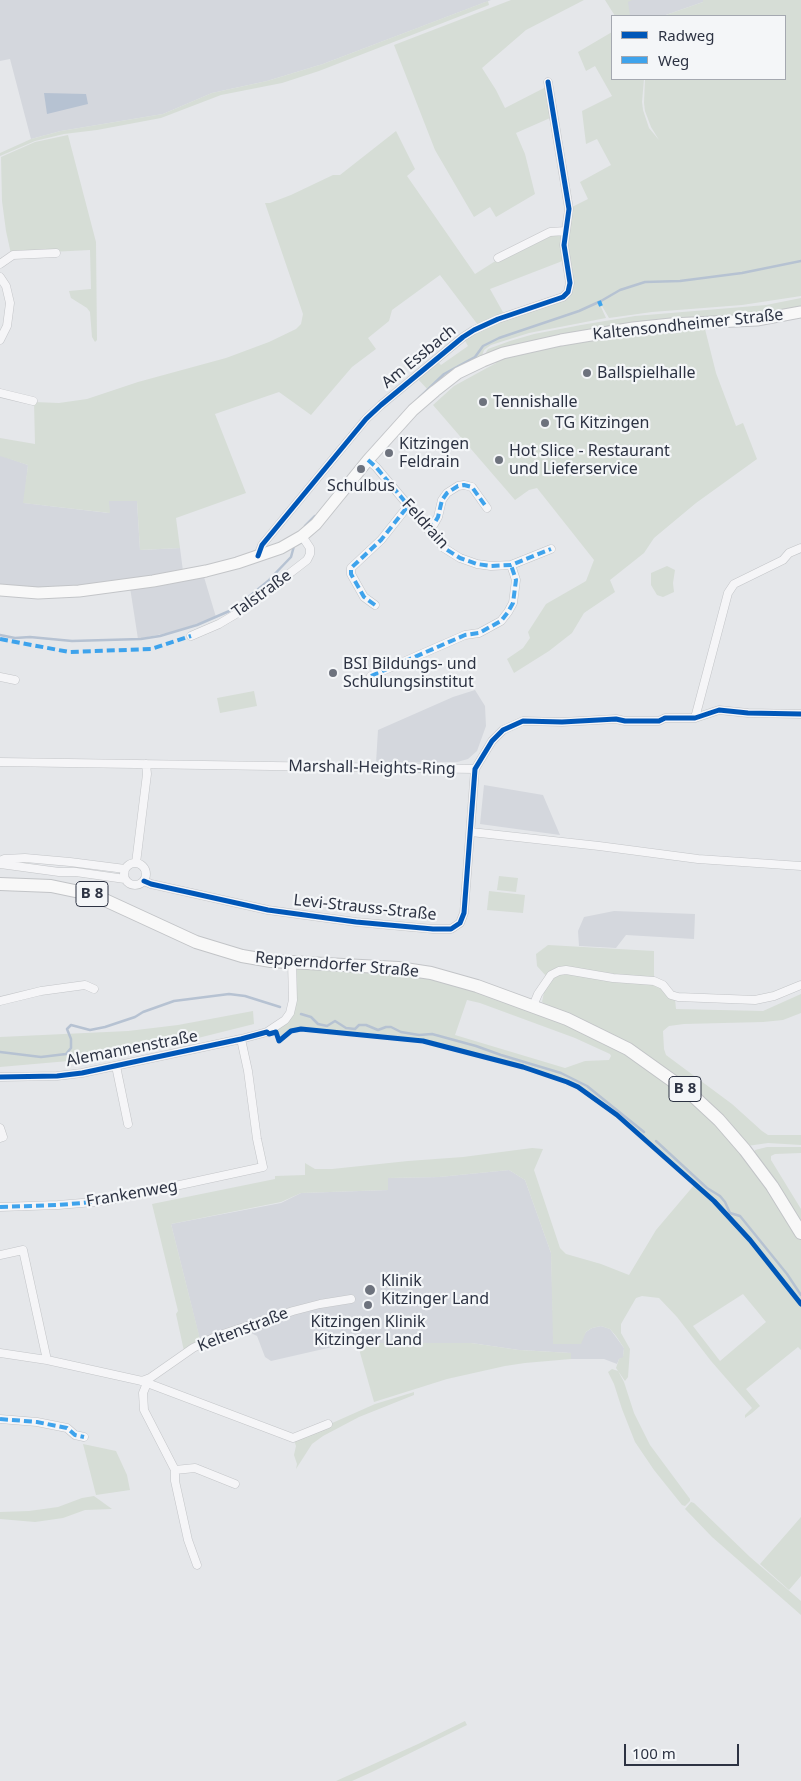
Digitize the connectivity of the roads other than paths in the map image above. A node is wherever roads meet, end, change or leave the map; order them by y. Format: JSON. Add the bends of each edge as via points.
{"nodes":[{"id":1,"x":548,"y":82,"type":"dead end"},
{"id":2,"x":566,"y":231,"type":"junction"},
{"id":3,"x":56,"y":253,"type":"dead end"},
{"id":4,"x":498,"y":258,"type":"dead end"},
{"id":5,"x":0,"y":264,"type":"edge"},
{"id":6,"x":0,"y":277,"type":"edge"},
{"id":7,"x":801,"y":312,"type":"edge"},
{"id":8,"x":0,"y":340,"type":"edge"},
{"id":9,"x":0,"y":393,"type":"edge"},
{"id":10,"x":33,"y":401,"type":"dead end"},
{"id":11,"x":368,"y":460,"type":"junction"},
{"id":12,"x":408,"y":506,"type":"junction"},
{"id":13,"x":487,"y":508,"type":"dead end"},
{"id":14,"x":427,"y":529,"type":"junction"},
{"id":15,"x":302,"y":536,"type":"junction"},
{"id":16,"x":801,"y":548,"type":"edge"},
{"id":17,"x":551,"y":549,"type":"dead end"},
{"id":18,"x":258,"y":556,"type":"junction"},
{"id":19,"x":511,"y":565,"type":"junction"},
{"id":20,"x":0,"y":590,"type":"edge"},
{"id":21,"x":375,"y":605,"type":"dead end"},
{"id":22,"x":191,"y":636,"type":"dead end"},
{"id":23,"x":0,"y":676,"type":"edge"},
{"id":24,"x":371,"y":676,"type":"dead end"},
{"id":25,"x":15,"y":680,"type":"dead end"},
{"id":26,"x":801,"y":714,"type":"edge"},
{"id":27,"x":695,"y":718,"type":"junction"},
{"id":28,"x":0,"y":762,"type":"edge"},
{"id":29,"x":146,"y":764,"type":"junction"},
{"id":30,"x":475,"y":769,"type":"junction"},
{"id":31,"x":471,"y":832,"type":"junction"},
{"id":32,"x":0,"y":862,"type":"edge"},
{"id":33,"x":136,"y":863,"type":"junction"},
{"id":34,"x":801,"y":866,"type":"edge"},
{"id":35,"x":125,"y":869,"type":"junction"},
{"id":36,"x":125,"y":880,"type":"junction"},
{"id":37,"x":144,"y":881,"type":"junction"},
{"id":38,"x":0,"y":884,"type":"edge"},
{"id":39,"x":292,"y":962,"type":"junction"},
{"id":40,"x":801,"y":985,"type":"edge"},
{"id":41,"x":94,"y":989,"type":"dead end"},
{"id":42,"x":0,"y":1001,"type":"edge"},
{"id":43,"x":533,"y":1006,"type":"junction"},
{"id":44,"x":241,"y":1039,"type":"junction"},
{"id":45,"x":116,"y":1066,"type":"junction"},
{"id":46,"x":0,"y":1078,"type":"edge"},
{"id":47,"x":128,"y":1124,"type":"dead end"},
{"id":48,"x":0,"y":1128,"type":"edge"},
{"id":49,"x":0,"y":1138,"type":"edge"},
{"id":50,"x":0,"y":1207,"type":"edge"},
{"id":51,"x":801,"y":1233,"type":"edge"},
{"id":52,"x":0,"y":1255,"type":"edge"},
{"id":53,"x":351,"y":1299,"type":"dead end"},
{"id":54,"x":0,"y":1354,"type":"edge"},
{"id":55,"x":47,"y":1360,"type":"junction"},
{"id":56,"x":144,"y":1382,"type":"junction"},
{"id":57,"x":0,"y":1420,"type":"edge"},
{"id":58,"x":328,"y":1424,"type":"dead end"},
{"id":59,"x":84,"y":1437,"type":"dead end"},
{"id":60,"x":175,"y":1470,"type":"junction"},
{"id":61,"x":235,"y":1484,"type":"dead end"},
{"id":62,"x":197,"y":1566,"type":"dead end"}],
"edges":[{"from":1,"to":2,"type":"street","name":"Am Essbach","via":[[569,209]]},
{"from":2,"to":4,"type":"street","via":[[550,232]]},
{"from":2,"to":18,"type":"street","name":"Am Essbach","via":[[564,245],[570,283],[566,295],[474,330],[394,394],[354,432],[262,545]]},
{"from":3,"to":5,"type":"street","via":[[13,255]]},
{"from":6,"to":8,"type":"street","via":[[10,303],[7,326]]},
{"from":7,"to":11,"type":"main road","name":"Kaltensondheimer Straße","via":[[757,320],[633,328],[504,353],[458,373],[435,391],[413,410]]},
{"from":9,"to":10,"type":"street"},
{"from":11,"to":12,"type":"street","name":"Feldrain"},
{"from":11,"to":15,"type":"main road","name":"Kaltensondheimer Straße","via":[[316,524]]},
{"from":12,"to":14,"type":"street","name":"Feldrain"},
{"from":12,"to":21,"type":"street","via":[[381,540],[351,568],[364,597]]},
{"from":13,"to":14,"type":"street","via":[[472,487],[458,486],[447,493],[434,524]]},
{"from":14,"to":19,"type":"street","name":"Feldrain","via":[[444,548],[460,558],[490,566]]},
{"from":15,"to":18,"type":"main road","name":"Kaltensondheimer Straße"},
{"from":15,"to":22,"type":"street","name":"Talstraße","via":[[310,548],[307,560],[241,612]]},
{"from":16,"to":27,"type":"street","via":[[734,584],[728,593]]},
{"from":17,"to":19,"type":"street","name":"Feldrain"},
{"from":18,"to":20,"type":"main road","name":"Kaltensondheimer Straße","via":[[206,571],[144,583],[46,593]]},
{"from":19,"to":24,"type":"street","via":[[516,580],[513,603],[500,621],[479,633],[465,635]]},
{"from":23,"to":25,"type":"street"},
{"from":26,"to":27,"type":"street","name":"Marshall-Heights-Ring","via":[[720,710]]},
{"from":27,"to":30,"type":"street","name":"Marshall-Heights-Ring","via":[[523,721],[503,730],[492,741]]},
{"from":28,"to":29,"type":"street","name":"Marshall-Heights-Ring"},
{"from":29,"to":30,"type":"street","name":"Marshall-Heights-Ring"},
{"from":29,"to":33,"type":"street"},
{"from":30,"to":31,"type":"street","name":"Levi-Strauss-Straße"},
{"from":31,"to":34,"type":"street","via":[[698,858]]},
{"from":31,"to":37,"type":"street","name":"Levi-Strauss-Straße","via":[[464,913],[460,923],[451,929],[356,922],[268,910]]},
{"from":32,"to":35,"type":"street","name":"Levi-Strauss-Straße","via":[[25,858]]},
{"from":32,"to":36,"type":"street","name":"Levi-Strauss-Straße"},
{"from":33,"to":35,"type":"street"},
{"from":33,"to":37,"type":"street","via":[[145,868]]},
{"from":35,"to":36,"type":"street"},
{"from":36,"to":37,"type":"street","name":"Levi-Strauss-Straße","via":[[136,886]]},
{"from":38,"to":39,"type":"main road","name":"Repperndorfer Straße","number":"B 8","via":[[80,891],[106,899],[213,948],[258,959]]},
{"from":39,"to":43,"type":"main road","name":"Repperndorfer Straße","number":"B 8","via":[[375,966],[431,973]]},
{"from":39,"to":44,"type":"street","name":"Alemannenstraße","via":[[290,1013],[267,1032]]},
{"from":40,"to":43,"type":"street","via":[[755,1000],[678,997],[654,981],[566,970],[551,975]]},
{"from":41,"to":42,"type":"street","via":[[86,985]]},
{"from":43,"to":51,"type":"main road","name":"Repperndorfer Straße","number":"B 8","via":[[609,1038],[691,1094],[745,1150]]},
{"from":44,"to":45,"type":"street","name":"Alemannenstraße"},
{"from":44,"to":50,"type":"street","name":"Frankenweg","via":[[263,1167],[106,1201]]},
{"from":45,"to":46,"type":"street","name":"Alemannenstraße","via":[[57,1076]]},
{"from":45,"to":47,"type":"street","name":"Alemannenstraße"},
{"from":48,"to":49,"type":"street","via":[[3,1137]]},
{"from":52,"to":55,"type":"street","via":[[22,1250]]},
{"from":53,"to":56,"type":"street","name":"Keltenstraße","via":[[320,1304],[217,1336]]},
{"from":54,"to":55,"type":"street"},
{"from":55,"to":56,"type":"street"},
{"from":56,"to":58,"type":"street","via":[[292,1438]]},
{"from":56,"to":60,"type":"street","via":[[144,1410]]},
{"from":57,"to":59,"type":"street","via":[[67,1428]]},
{"from":60,"to":61,"type":"street","via":[[195,1468]]},
{"from":60,"to":62,"type":"street","via":[[188,1540]]}]}
